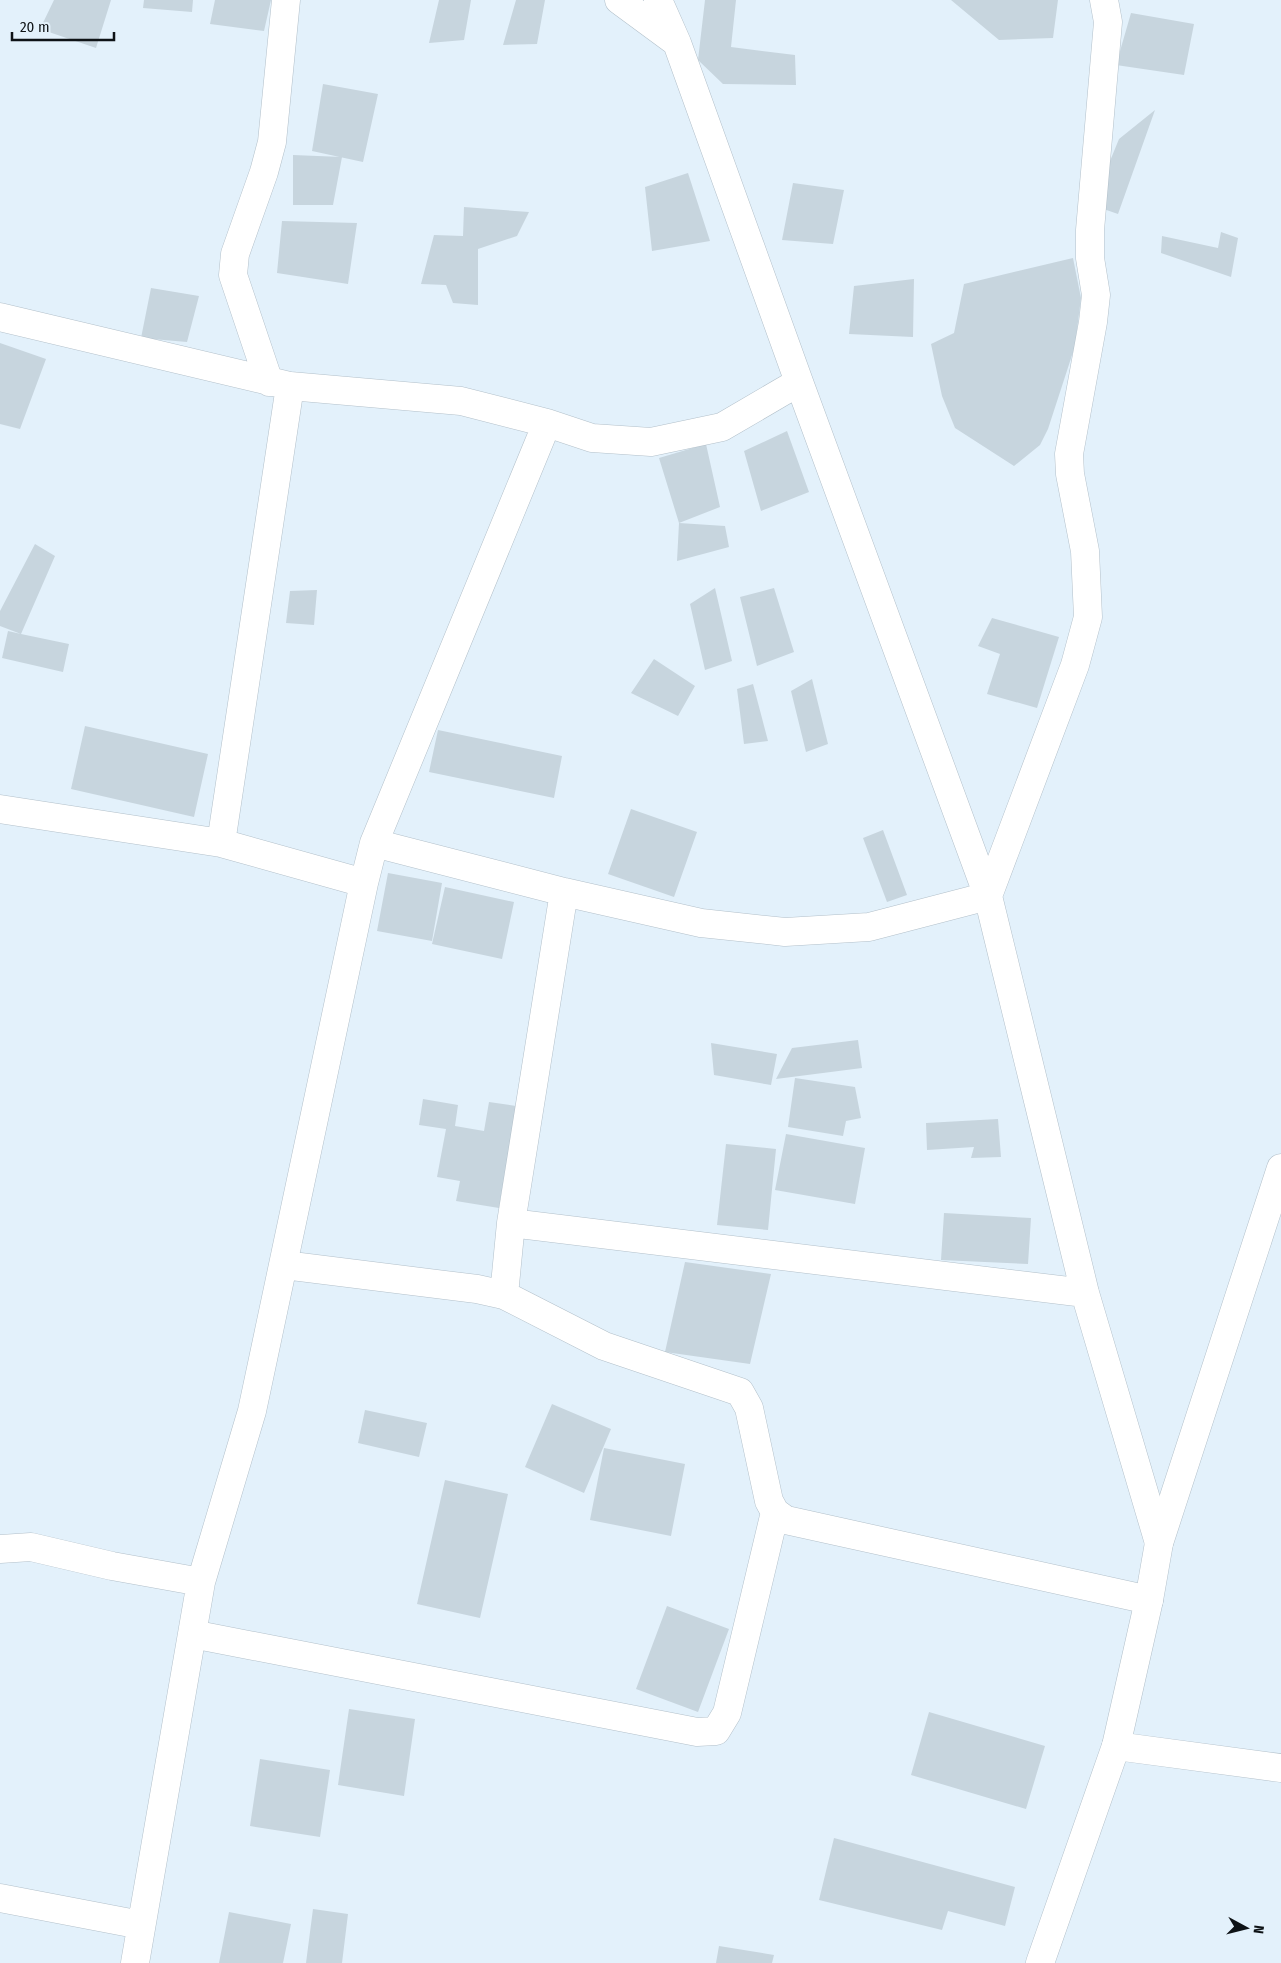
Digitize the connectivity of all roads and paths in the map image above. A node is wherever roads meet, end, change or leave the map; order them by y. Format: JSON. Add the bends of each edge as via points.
{"nodes":[{"id":1,"x":286,"y":0,"type":"edge"},
{"id":2,"x":619,"y":0,"type":"edge"},
{"id":3,"x":658,"y":0,"type":"edge"},
{"id":4,"x":1104,"y":0,"type":"edge"},
{"id":5,"x":677,"y":43,"type":"junction"},
{"id":6,"x":0,"y":317,"type":"edge"},
{"id":7,"x":799,"y":382,"type":"junction"},
{"id":8,"x":280,"y":384,"type":"junction"},
{"id":9,"x":546,"y":423,"type":"junction"},
{"id":10,"x":0,"y":809,"type":"edge"},
{"id":11,"x":221,"y":843,"type":"junction"},
{"id":12,"x":374,"y":843,"type":"junction"},
{"id":13,"x":364,"y":883,"type":"junction"},
{"id":14,"x":564,"y":892,"type":"junction"},
{"id":15,"x":988,"y":896,"type":"junction"},
{"id":16,"x":1281,"y":1168,"type":"edge"},
{"id":17,"x":511,"y":1223,"type":"junction"},
{"id":18,"x":284,"y":1265,"type":"junction"},
{"id":19,"x":1085,"y":1293,"type":"junction"},
{"id":20,"x":504,"y":1295,"type":"junction"},
{"id":21,"x":775,"y":1512,"type":"junction"},
{"id":22,"x":1159,"y":1544,"type":"junction"},
{"id":23,"x":0,"y":1548,"type":"edge"},
{"id":24,"x":201,"y":1582,"type":"junction"},
{"id":25,"x":1149,"y":1600,"type":"junction"},
{"id":26,"x":192,"y":1634,"type":"junction"},
{"id":27,"x":1116,"y":1746,"type":"junction"},
{"id":28,"x":1281,"y":1768,"type":"edge"},
{"id":29,"x":0,"y":1898,"type":"edge"},
{"id":30,"x":141,"y":1925,"type":"junction"},
{"id":31,"x":135,"y":1963,"type":"edge"},
{"id":32,"x":1040,"y":1963,"type":"edge"}],
"edges":[{"from":1,"to":8,"type":"street","via":[[272,142],[235,254],[233,275]]},
{"from":2,"to":5,"type":"street"},
{"from":3,"to":5,"type":"street"},
{"from":4,"to":15,"type":"street","via":[[1108,22],[1090,230],[1090,258],[1096,295],[1094,322],[1069,454],[1085,551],[1088,617],[1075,665]]},
{"from":5,"to":7,"type":"street"},
{"from":6,"to":8,"type":"street"},
{"from":7,"to":9,"type":"street","via":[[722,426],[651,442],[592,438]]},
{"from":7,"to":15,"type":"street"},
{"from":8,"to":9,"type":"street","via":[[461,401]]},
{"from":8,"to":11,"type":"street"},
{"from":9,"to":12,"type":"street"},
{"from":10,"to":11,"type":"street"},
{"from":11,"to":13,"type":"street"},
{"from":12,"to":13,"type":"street"},
{"from":12,"to":14,"type":"street"},
{"from":13,"to":18,"type":"street"},
{"from":14,"to":15,"type":"street","via":[[701,923],[785,932],[869,928]]},
{"from":14,"to":17,"type":"street"},
{"from":15,"to":19,"type":"street"},
{"from":16,"to":22,"type":"street"},
{"from":17,"to":19,"type":"street"},
{"from":17,"to":20,"type":"street"},
{"from":18,"to":20,"type":"street"},
{"from":18,"to":24,"type":"street","via":[[252,1411]]},
{"from":19,"to":22,"type":"street"},
{"from":20,"to":21,"type":"street","via":[[604,1346],[740,1392],[749,1408],[769,1501]]},
{"from":21,"to":25,"type":"street","via":[[786,1520]]},
{"from":21,"to":26,"type":"street","via":[[727,1713],[716,1731],[697,1732]]},
{"from":22,"to":25,"type":"street"},
{"from":23,"to":24,"type":"street","via":[[31,1547]]},
{"from":24,"to":26,"type":"street"},
{"from":25,"to":27,"type":"street"},
{"from":26,"to":30,"type":"street"},
{"from":27,"to":28,"type":"street"},
{"from":27,"to":32,"type":"street"},
{"from":29,"to":30,"type":"street"},
{"from":30,"to":31,"type":"street"}]}
